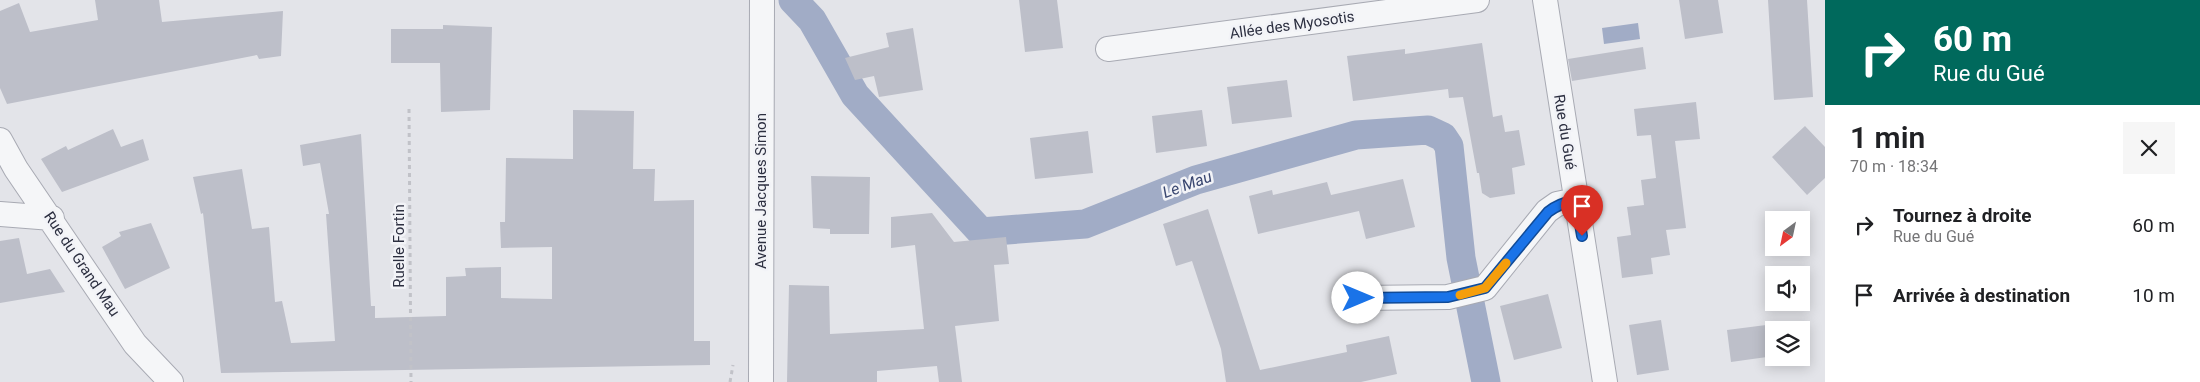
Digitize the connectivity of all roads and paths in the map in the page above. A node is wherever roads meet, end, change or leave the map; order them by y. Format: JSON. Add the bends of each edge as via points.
{"nodes":[{"id":1,"x":1477,"y":0,"type":"edge"},
{"id":2,"x":1545,"y":0,"type":"edge"},
{"id":3,"x":762,"y":5,"type":"edge"},
{"id":4,"x":1108,"y":50,"type":"dead end"},
{"id":5,"x":409,"y":110,"type":"dead end"},
{"id":6,"x":0,"y":140,"type":"edge"},
{"id":7,"x":1576,"y":200,"type":"junction"},
{"id":8,"x":0,"y":214,"type":"edge"},
{"id":9,"x":52,"y":218,"type":"junction"},
{"id":10,"x":1358,"y":298,"type":"dead end"},
{"id":11,"x":171,"y":382,"type":"edge"},
{"id":12,"x":411,"y":382,"type":"edge"},
{"id":13,"x":761,"y":382,"type":"edge"},
{"id":14,"x":1605,"y":382,"type":"edge"}],
"edges":[{"from":1,"to":4,"type":"street","name":"Allée des Myosotis"},
{"from":2,"to":7,"type":"street","name":"Rue du Gué"},
{"from":3,"to":13,"type":"street","name":"Avenue Jacques Simon"},
{"from":5,"to":12,"type":"path","name":"Ruelle Fortin"},
{"from":6,"to":9,"type":"street","name":"Rue du Grand Mau","via":[[16,169]]},
{"from":7,"to":10,"type":"street","via":[[1557,204],[1548,212],[1485,288],[1448,297]]},
{"from":7,"to":14,"type":"street","name":"Rue du Gué"},
{"from":8,"to":9,"type":"street"},
{"from":9,"to":11,"type":"street","name":"Rue du Grand Mau","via":[[135,344]]}]}
